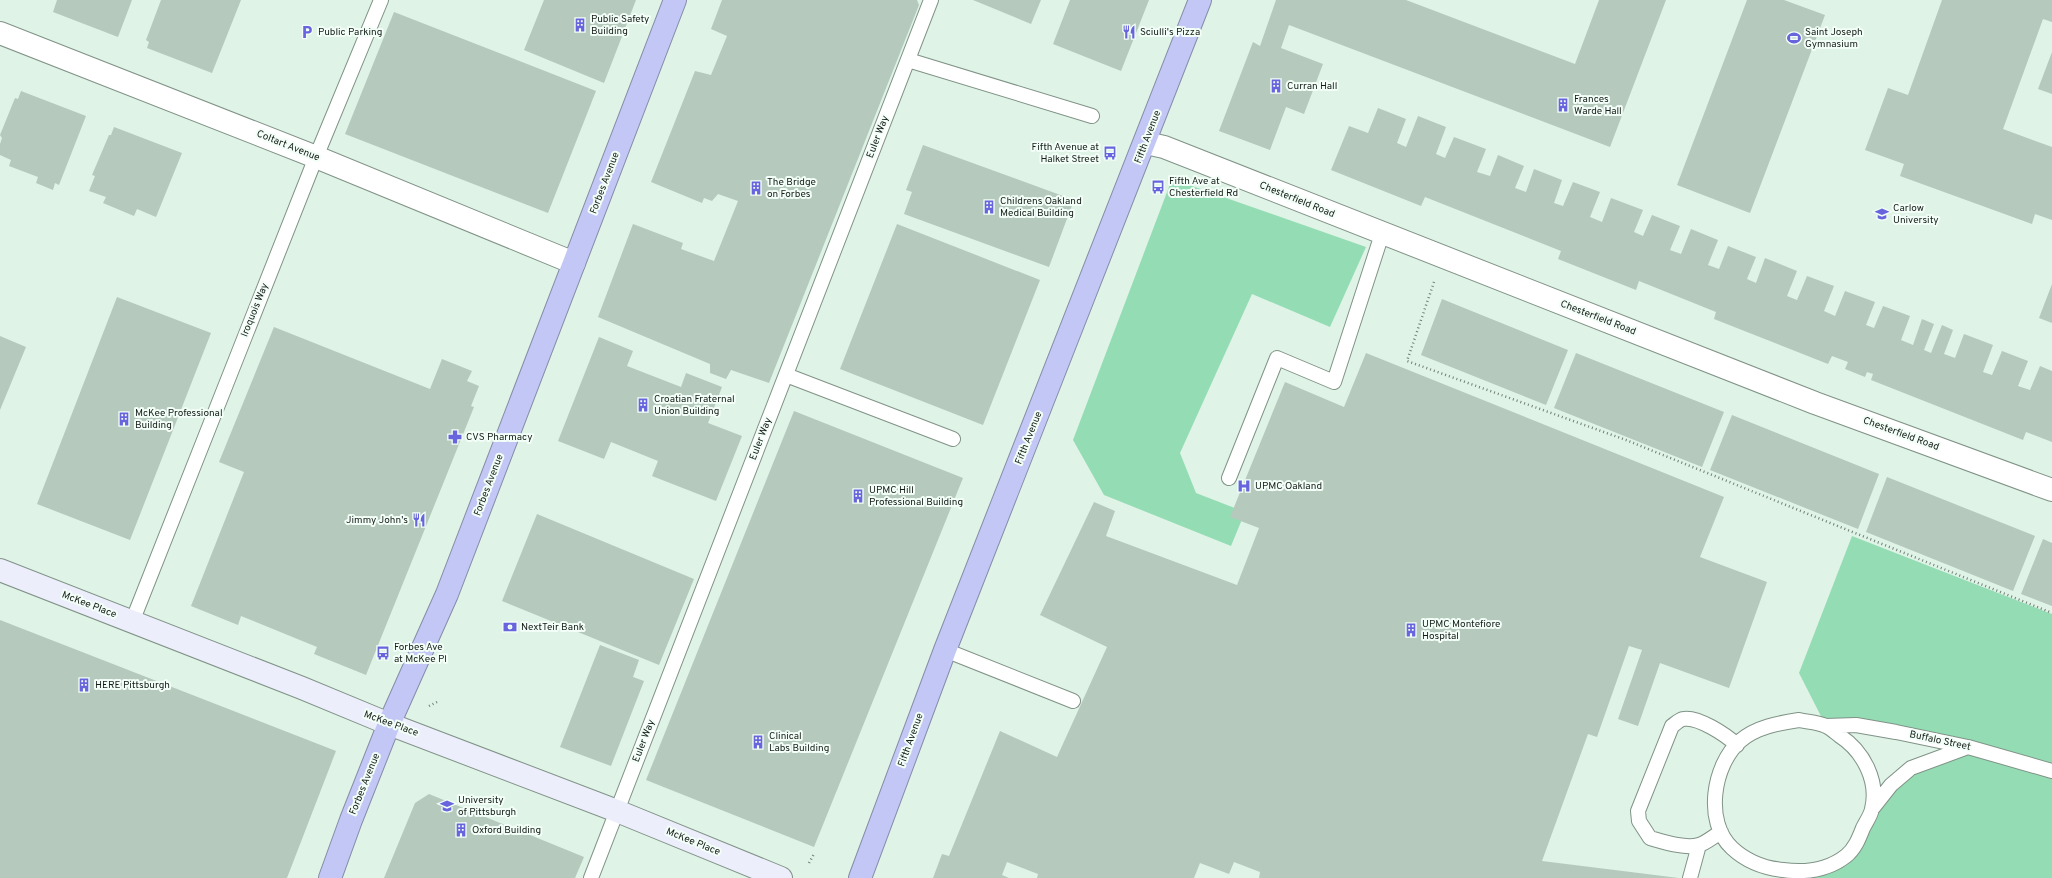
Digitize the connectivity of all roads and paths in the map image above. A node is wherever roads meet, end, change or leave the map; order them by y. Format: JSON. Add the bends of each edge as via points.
{"nodes":[{"id":1,"x":381,"y":0,"type":"edge"},
{"id":2,"x":675,"y":0,"type":"edge"},
{"id":3,"x":931,"y":0,"type":"edge"},
{"id":4,"x":1200,"y":0,"type":"edge"},
{"id":5,"x":0,"y":33,"type":"edge"},
{"id":6,"x":908,"y":60,"type":"junction"},
{"id":7,"x":1092,"y":116,"type":"dead end"},
{"id":8,"x":1146,"y":143,"type":"junction"},
{"id":9,"x":316,"y":157,"type":"junction"},
{"id":10,"x":1382,"y":234,"type":"junction"},
{"id":11,"x":1442,"y":257,"type":"junction"},
{"id":12,"x":574,"y":263,"type":"junction"},
{"id":13,"x":786,"y":375,"type":"junction"},
{"id":14,"x":953,"y":439,"type":"dead end"},
{"id":15,"x":1229,"y":478,"type":"dead end"},
{"id":16,"x":2052,"y":490,"type":"edge"},
{"id":17,"x":0,"y":570,"type":"edge"},
{"id":18,"x":2052,"y":613,"type":"edge"},
{"id":19,"x":132,"y":622,"type":"junction"},
{"id":20,"x":945,"y":650,"type":"junction"},
{"id":21,"x":1072,"y":701,"type":"dead end"},
{"id":22,"x":437,"y":702,"type":"dead end"},
{"id":23,"x":427,"y":706,"type":"dead end"},
{"id":24,"x":389,"y":724,"type":"junction"},
{"id":25,"x":1826,"y":726,"type":"junction"},
{"id":26,"x":1737,"y":745,"type":"junction"},
{"id":27,"x":1968,"y":747,"type":"junction"},
{"id":28,"x":2052,"y":770,"type":"edge"},
{"id":29,"x":1872,"y":808,"type":"junction"},
{"id":30,"x":617,"y":811,"type":"junction"},
{"id":31,"x":1721,"y":832,"type":"junction"},
{"id":32,"x":1699,"y":845,"type":"junction"},
{"id":33,"x":814,"y":854,"type":"dead end"},
{"id":34,"x":810,"y":864,"type":"dead end"},
{"id":35,"x":330,"y":878,"type":"edge"},
{"id":36,"x":591,"y":878,"type":"edge"},
{"id":37,"x":781,"y":878,"type":"edge"},
{"id":38,"x":860,"y":878,"type":"edge"},
{"id":39,"x":1690,"y":878,"type":"edge"}],
"edges":[{"from":1,"to":9,"type":"lane","name":"Iroquois Way"},
{"from":2,"to":12,"type":"highway","name":"Forbes Avenue"},
{"from":3,"to":6,"type":"lane","name":"Euler Way"},
{"from":4,"to":8,"type":"highway","name":"Fifth Avenue"},
{"from":5,"to":9,"type":"street","name":"Coltart Avenue"},
{"from":6,"to":7,"type":"lane"},
{"from":6,"to":13,"type":"lane","name":"Euler Way"},
{"from":8,"to":10,"type":"street","name":"Chesterfield Road","via":[[1164,147]]},
{"from":8,"to":20,"type":"highway","name":"Fifth Avenue"},
{"from":9,"to":12,"type":"street","name":"Coltart Avenue"},
{"from":9,"to":19,"type":"lane","name":"Iroquois Way"},
{"from":10,"to":11,"type":"street","name":"Chesterfield Road"},
{"from":10,"to":15,"type":"lane","via":[[1334,382],[1277,358]]},
{"from":11,"to":16,"type":"street","name":"Chesterfield Road","via":[[1815,403]]},
{"from":11,"to":18,"type":"path","via":[[1407,362],[1626,440]]},
{"from":12,"to":24,"type":"highway","name":"Forbes Avenue","via":[[447,594]]},
{"from":13,"to":14,"type":"lane"},
{"from":13,"to":30,"type":"lane","name":"Euler Way"},
{"from":17,"to":19,"type":"street","name":"McKee Place"},
{"from":19,"to":24,"type":"street","name":"McKee Place"},
{"from":20,"to":21,"type":"lane"},
{"from":20,"to":38,"type":"highway","name":"Fifth Avenue"},
{"from":22,"to":23,"type":"path"},
{"from":24,"to":30,"type":"street","name":"McKee Place"},
{"from":24,"to":35,"type":"highway","name":"Forbes Avenue"},
{"from":25,"to":26,"type":"lane","via":[[1799,720],[1774,724],[1752,734]]},
{"from":25,"to":27,"type":"lane","name":"Buffalo Street","via":[[1856,725]]},
{"from":25,"to":29,"type":"lane","via":[[1850,743],[1865,761],[1873,783]]},
{"from":26,"to":31,"type":"lane","via":[[1724,765],[1715,790],[1716,813]]},
{"from":26,"to":32,"type":"lane","via":[[1707,725],[1696,720],[1682,719],[1672,726],[1664,742],[1638,811],[1639,821],[1650,838]]},
{"from":27,"to":28,"type":"lane","name":"Buffalo Street"},
{"from":27,"to":29,"type":"lane","via":[[1911,768],[1890,785]]},
{"from":29,"to":31,"type":"lane","via":[[1856,844],[1846,855],[1833,863],[1802,873],[1766,868],[1750,862],[1731,847]]},
{"from":30,"to":36,"type":"lane","name":"Euler Way"},
{"from":30,"to":37,"type":"street","name":"McKee Place"},
{"from":31,"to":32,"type":"lane"},
{"from":32,"to":39,"type":"lane"},
{"from":33,"to":34,"type":"path"}]}
